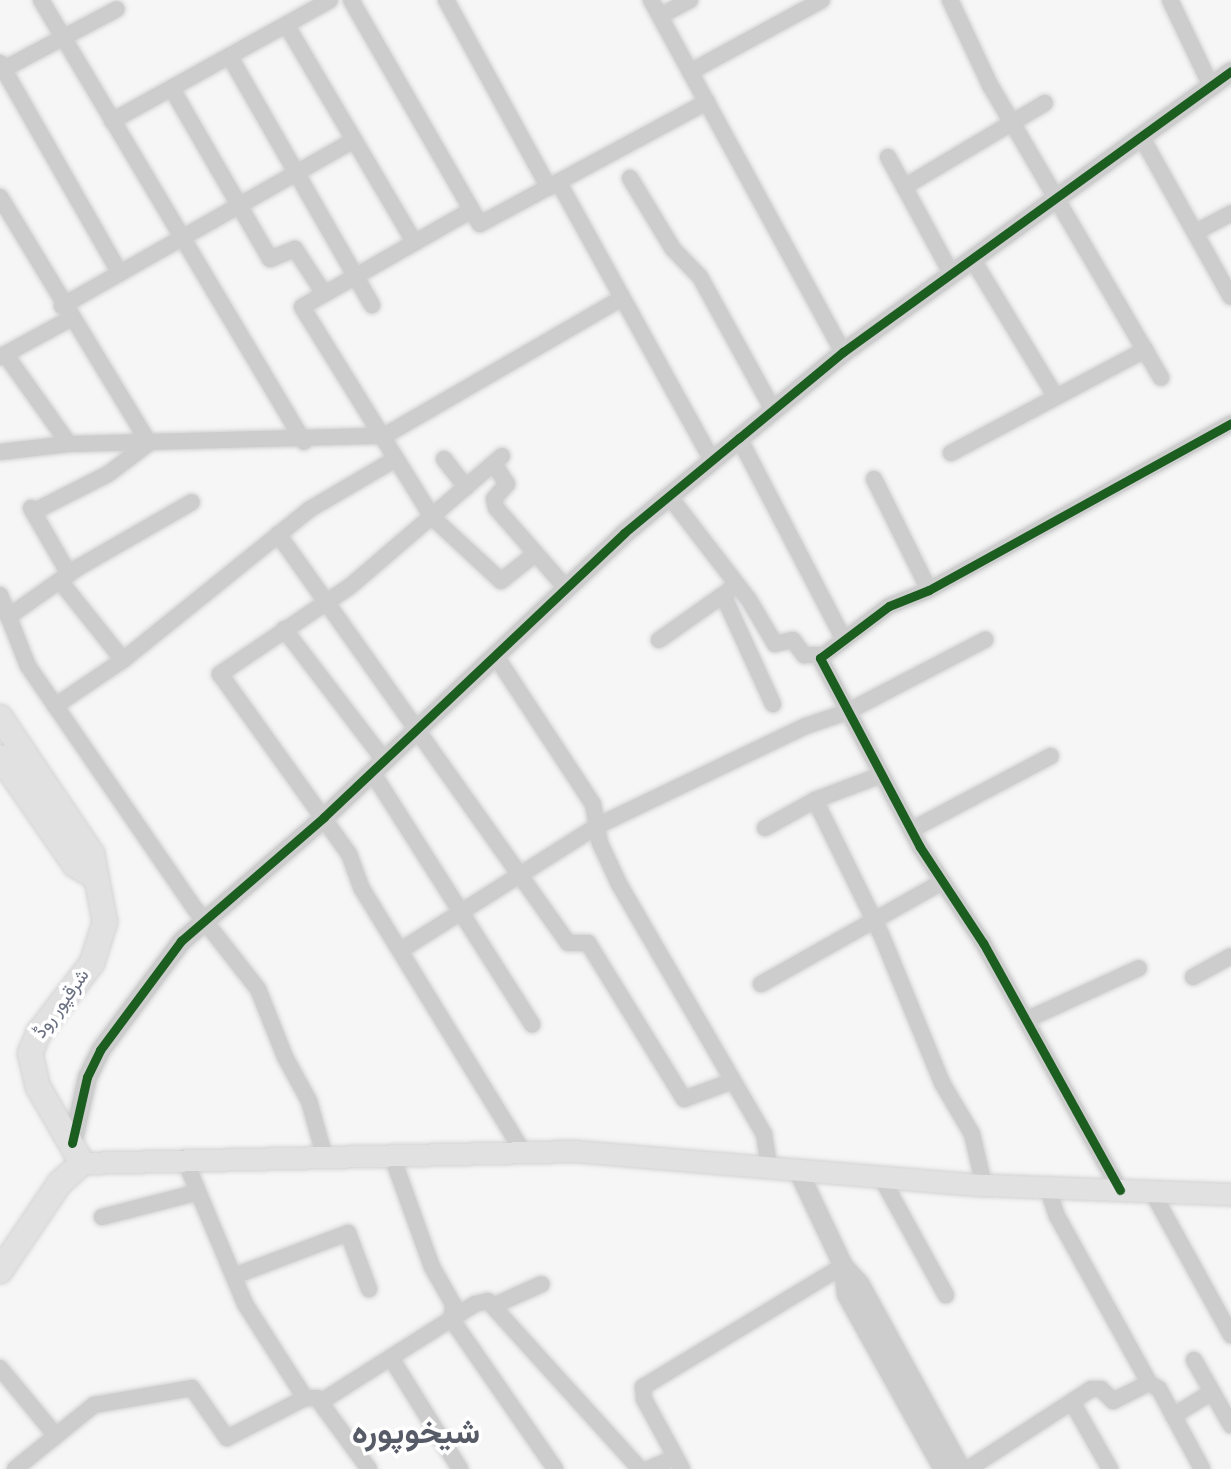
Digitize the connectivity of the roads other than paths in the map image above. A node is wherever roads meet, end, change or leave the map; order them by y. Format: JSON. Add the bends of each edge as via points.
{"nodes":[{"id":1,"x":41,"y":0,"type":"edge"},
{"id":2,"x":330,"y":0,"type":"edge"},
{"id":3,"x":351,"y":0,"type":"edge"},
{"id":4,"x":446,"y":0,"type":"edge"},
{"id":5,"x":651,"y":0,"type":"edge"},
{"id":6,"x":690,"y":0,"type":"edge"},
{"id":7,"x":822,"y":0,"type":"edge"},
{"id":8,"x":950,"y":0,"type":"edge"},
{"id":9,"x":1170,"y":0,"type":"edge"},
{"id":10,"x":117,"y":9,"type":"dead end"},
{"id":11,"x":660,"y":16,"type":"junction"},
{"id":12,"x":287,"y":26,"type":"junction"},
{"id":13,"x":64,"y":40,"type":"junction"},
{"id":14,"x":230,"y":57,"type":"junction"},
{"id":15,"x":1,"y":68,"type":"edge"},
{"id":16,"x":1231,"y":71,"type":"edge"},
{"id":17,"x":690,"y":72,"type":"junction"},
{"id":18,"x":1211,"y":86,"type":"junction"},
{"id":19,"x":172,"y":89,"type":"junction"},
{"id":20,"x":707,"y":102,"type":"junction"},
{"id":21,"x":1045,"y":103,"type":"dead end"},
{"id":22,"x":112,"y":121,"type":"junction"},
{"id":23,"x":1012,"y":123,"type":"junction"},
{"id":24,"x":1142,"y":138,"type":"junction"},
{"id":25,"x":354,"y":140,"type":"junction"},
{"id":26,"x":888,"y":157,"type":"dead end"},
{"id":27,"x":296,"y":172,"type":"junction"},
{"id":28,"x":629,"y":178,"type":"dead end"},
{"id":29,"x":554,"y":186,"type":"junction"},
{"id":30,"x":904,"y":187,"type":"junction"},
{"id":31,"x":0,"y":197,"type":"edge"},
{"id":32,"x":1060,"y":198,"type":"junction"},
{"id":33,"x":239,"y":204,"type":"junction"},
{"id":34,"x":470,"y":211,"type":"junction"},
{"id":35,"x":1231,"y":213,"type":"edge"},
{"id":36,"x":1196,"y":232,"type":"junction"},
{"id":37,"x":182,"y":237,"type":"junction"},
{"id":38,"x":414,"y":242,"type":"junction"},
{"id":39,"x":973,"y":260,"type":"junction"},
{"id":40,"x":120,"y":273,"type":"junction"},
{"id":41,"x":354,"y":275,"type":"junction"},
{"id":42,"x":952,"y":275,"type":"junction"},
{"id":43,"x":323,"y":292,"type":"junction"},
{"id":44,"x":1231,"y":297,"type":"edge"},
{"id":45,"x":622,"y":298,"type":"junction"},
{"id":46,"x":372,"y":306,"type":"dead end"},
{"id":47,"x":66,"y":312,"type":"junction"},
{"id":48,"x":1145,"y":350,"type":"junction"},
{"id":49,"x":843,"y":352,"type":"junction"},
{"id":50,"x":3,"y":355,"type":"edge"},
{"id":51,"x":1161,"y":378,"type":"dead end"},
{"id":52,"x":1054,"y":394,"type":"junction"},
{"id":53,"x":773,"y":410,"type":"junction"},
{"id":54,"x":1231,"y":423,"type":"edge"},
{"id":55,"x":380,"y":437,"type":"junction"},
{"id":56,"x":739,"y":438,"type":"junction"},
{"id":57,"x":304,"y":442,"type":"junction"},
{"id":58,"x":149,"y":443,"type":"junction"},
{"id":59,"x":69,"y":444,"type":"junction"},
{"id":60,"x":0,"y":452,"type":"edge"},
{"id":61,"x":951,"y":453,"type":"dead end"},
{"id":62,"x":444,"y":459,"type":"dead end"},
{"id":63,"x":394,"y":460,"type":"junction"},
{"id":64,"x":712,"y":460,"type":"junction"},
{"id":65,"x":874,"y":479,"type":"dead end"},
{"id":66,"x":466,"y":487,"type":"junction"},
{"id":67,"x":669,"y":496,"type":"junction"},
{"id":68,"x":192,"y":502,"type":"dead end"},
{"id":69,"x":432,"y":517,"type":"junction"},
{"id":70,"x":278,"y":534,"type":"junction"},
{"id":71,"x":535,"y":554,"type":"junction"},
{"id":72,"x":64,"y":577,"type":"junction"},
{"id":73,"x":737,"y":585,"type":"junction"},
{"id":74,"x":566,"y":588,"type":"junction"},
{"id":75,"x":929,"y":590,"type":"junction"},
{"id":76,"x":0,"y":595,"type":"edge"},
{"id":77,"x":723,"y":596,"type":"junction"},
{"id":78,"x":326,"y":602,"type":"junction"},
{"id":79,"x":8,"y":617,"type":"junction"},
{"id":80,"x":284,"y":629,"type":"junction"},
{"id":81,"x":843,"y":638,"type":"junction"},
{"id":82,"x":659,"y":640,"type":"dead end"},
{"id":83,"x":985,"y":640,"type":"dead end"},
{"id":84,"x":821,"y":654,"type":"junction"},
{"id":85,"x":495,"y":655,"type":"junction"},
{"id":86,"x":123,"y":660,"type":"junction"},
{"id":87,"x":772,"y":705,"type":"dead end"},
{"id":88,"x":55,"y":706,"type":"junction"},
{"id":89,"x":848,"y":712,"type":"junction"},
{"id":90,"x":0,"y":717,"type":"edge"},
{"id":91,"x":419,"y":727,"type":"junction"},
{"id":92,"x":1051,"y":756,"type":"dead end"},
{"id":93,"x":0,"y":757,"type":"edge"},
{"id":94,"x":378,"y":766,"type":"junction"},
{"id":95,"x":881,"y":775,"type":"junction"},
{"id":96,"x":815,"y":800,"type":"junction"},
{"id":97,"x":324,"y":817,"type":"junction"},
{"id":98,"x":597,"y":826,"type":"junction"},
{"id":99,"x":765,"y":828,"type":"dead end"},
{"id":100,"x":911,"y":830,"type":"junction"},
{"id":101,"x":519,"y":873,"type":"junction"},
{"id":102,"x":93,"y":876,"type":"junction"},
{"id":103,"x":942,"y":882,"type":"junction"},
{"id":104,"x":461,"y":909,"type":"junction"},
{"id":105,"x":205,"y":919,"type":"junction"},
{"id":106,"x":874,"y":920,"type":"junction"},
{"id":107,"x":401,"y":950,"type":"junction"},
{"id":108,"x":1231,"y":956,"type":"edge"},
{"id":109,"x":1139,"y":968,"type":"dead end"},
{"id":110,"x":1193,"y":977,"type":"dead end"},
{"id":111,"x":761,"y":984,"type":"dead end"},
{"id":112,"x":1026,"y":1020,"type":"junction"},
{"id":113,"x":532,"y":1024,"type":"dead end"},
{"id":114,"x":733,"y":1081,"type":"junction"},
{"id":115,"x":77,"y":1153,"type":"junction"},
{"id":116,"x":524,"y":1153,"type":"junction"},
{"id":117,"x":324,"y":1154,"type":"junction"},
{"id":118,"x":393,"y":1156,"type":"junction"},
{"id":119,"x":184,"y":1158,"type":"junction"},
{"id":120,"x":769,"y":1165,"type":"junction"},
{"id":121,"x":797,"y":1169,"type":"junction"},
{"id":122,"x":881,"y":1177,"type":"junction"},
{"id":123,"x":984,"y":1185,"type":"junction"},
{"id":124,"x":1048,"y":1189,"type":"junction"},
{"id":125,"x":1120,"y":1190,"type":"junction"},
{"id":126,"x":1151,"y":1190,"type":"junction"},
{"id":127,"x":195,"y":1193,"type":"junction"},
{"id":128,"x":1229,"y":1198,"type":"edge"},
{"id":129,"x":102,"y":1217,"type":"dead end"},
{"id":130,"x":843,"y":1266,"type":"junction"},
{"id":131,"x":0,"y":1271,"type":"edge"},
{"id":132,"x":234,"y":1276,"type":"junction"},
{"id":133,"x":542,"y":1284,"type":"dead end"},
{"id":134,"x":369,"y":1289,"type":"dead end"},
{"id":135,"x":946,"y":1295,"type":"dead end"},
{"id":136,"x":495,"y":1305,"type":"junction"},
{"id":137,"x":452,"y":1320,"type":"junction"},
{"id":138,"x":1231,"y":1335,"type":"edge"},
{"id":139,"x":391,"y":1358,"type":"junction"},
{"id":140,"x":1194,"y":1360,"type":"dead end"},
{"id":141,"x":0,"y":1368,"type":"edge"},
{"id":142,"x":1149,"y":1383,"type":"junction"},
{"id":143,"x":1212,"y":1392,"type":"junction"},
{"id":144,"x":305,"y":1398,"type":"junction"},
{"id":145,"x":322,"y":1401,"type":"junction"},
{"id":146,"x":1072,"y":1402,"type":"junction"},
{"id":147,"x":1173,"y":1416,"type":"junction"},
{"id":148,"x":1231,"y":1425,"type":"edge"},
{"id":149,"x":56,"y":1436,"type":"junction"},
{"id":150,"x":679,"y":1463,"type":"edge"},
{"id":151,"x":15,"y":1469,"type":"edge"},
{"id":152,"x":369,"y":1469,"type":"edge"},
{"id":153,"x":460,"y":1469,"type":"edge"},
{"id":154,"x":555,"y":1469,"type":"edge"},
{"id":155,"x":640,"y":1469,"type":"edge"},
{"id":156,"x":648,"y":1469,"type":"edge"},
{"id":157,"x":943,"y":1469,"type":"edge"},
{"id":158,"x":961,"y":1469,"type":"edge"},
{"id":159,"x":968,"y":1469,"type":"edge"},
{"id":160,"x":1110,"y":1469,"type":"edge"},
{"id":161,"x":1202,"y":1469,"type":"edge"}],
"edges":[{"from":1,"to":13,"type":"street"},
{"from":2,"to":12,"type":"street"},
{"from":3,"to":34,"type":"street"},
{"from":4,"to":29,"type":"street"},
{"from":5,"to":11,"type":"street"},
{"from":6,"to":11,"type":"street"},
{"from":7,"to":17,"type":"street"},
{"from":8,"to":23,"type":"street"},
{"from":9,"to":18,"type":"street"},
{"from":10,"to":13,"type":"street"},
{"from":11,"to":17,"type":"street"},
{"from":12,"to":14,"type":"street"},
{"from":12,"to":25,"type":"street"},
{"from":13,"to":15,"type":"street"},
{"from":13,"to":22,"type":"street"},
{"from":14,"to":19,"type":"street"},
{"from":14,"to":27,"type":"street"},
{"from":15,"to":40,"type":"street"},
{"from":16,"to":18,"type":"street"},
{"from":17,"to":20,"type":"street"},
{"from":18,"to":24,"type":"street"},
{"from":19,"to":22,"type":"street"},
{"from":19,"to":33,"type":"street"},
{"from":20,"to":29,"type":"street"},
{"from":20,"to":49,"type":"street"},
{"from":21,"to":23,"type":"street"},
{"from":22,"to":37,"type":"street"},
{"from":23,"to":30,"type":"street"},
{"from":23,"to":32,"type":"street"},
{"from":24,"to":32,"type":"street"},
{"from":24,"to":36,"type":"street"},
{"from":25,"to":27,"type":"street"},
{"from":25,"to":38,"type":"street"},
{"from":26,"to":30,"type":"street"},
{"from":27,"to":33,"type":"street"},
{"from":27,"to":41,"type":"street"},
{"from":28,"to":53,"type":"street","via":[[673,249],[700,277]]},
{"from":29,"to":34,"type":"street","via":[[485,223],[478,223]]},
{"from":29,"to":45,"type":"street"},
{"from":30,"to":42,"type":"street"},
{"from":31,"to":47,"type":"street"},
{"from":32,"to":39,"type":"street"},
{"from":32,"to":48,"type":"street"},
{"from":33,"to":37,"type":"street"},
{"from":33,"to":43,"type":"street","via":[[270,259],[295,248]]},
{"from":34,"to":38,"type":"street"},
{"from":35,"to":36,"type":"street"},
{"from":36,"to":44,"type":"street"},
{"from":37,"to":40,"type":"street"},
{"from":37,"to":57,"type":"street"},
{"from":38,"to":41,"type":"street"},
{"from":39,"to":42,"type":"street"},
{"from":39,"to":52,"type":"street"},
{"from":40,"to":47,"type":"street"},
{"from":41,"to":43,"type":"street"},
{"from":41,"to":46,"type":"street"},
{"from":42,"to":49,"type":"street"},
{"from":43,"to":55,"type":"street","via":[[306,302],[303,310]]},
{"from":45,"to":55,"type":"street"},
{"from":45,"to":64,"type":"street"},
{"from":47,"to":50,"type":"street"},
{"from":47,"to":58,"type":"street"},
{"from":48,"to":51,"type":"street"},
{"from":48,"to":52,"type":"street"},
{"from":49,"to":53,"type":"street"},
{"from":50,"to":59,"type":"street"},
{"from":52,"to":61,"type":"street","via":[[1027,416]]},
{"from":53,"to":56,"type":"street"},
{"from":54,"to":75,"type":"street"},
{"from":55,"to":57,"type":"street"},
{"from":55,"to":63,"type":"street"},
{"from":56,"to":64,"type":"street"},
{"from":56,"to":81,"type":"street"},
{"from":57,"to":58,"type":"street"},
{"from":58,"to":59,"type":"street"},
{"from":58,"to":72,"type":"street","via":[[108,474],[32,510]]},
{"from":59,"to":60,"type":"street"},
{"from":62,"to":66,"type":"street"},
{"from":63,"to":69,"type":"street"},
{"from":63,"to":70,"type":"street"},
{"from":64,"to":67,"type":"street"},
{"from":65,"to":75,"type":"street"},
{"from":66,"to":69,"type":"street"},
{"from":66,"to":71,"type":"street","via":[[498,460],[507,484],[494,505]]},
{"from":67,"to":73,"type":"street"},
{"from":67,"to":74,"type":"street"},
{"from":68,"to":72,"type":"street"},
{"from":69,"to":71,"type":"street","via":[[501,581]]},
{"from":69,"to":78,"type":"street"},
{"from":70,"to":78,"type":"street"},
{"from":70,"to":86,"type":"street"},
{"from":71,"to":74,"type":"street"},
{"from":72,"to":79,"type":"street"},
{"from":72,"to":86,"type":"street"},
{"from":73,"to":77,"type":"street"},
{"from":73,"to":84,"type":"street","via":[[775,644],[793,640],[804,655]]},
{"from":74,"to":85,"type":"street"},
{"from":75,"to":81,"type":"street","via":[[889,606]]},
{"from":76,"to":79,"type":"street"},
{"from":77,"to":82,"type":"street"},
{"from":77,"to":87,"type":"street"},
{"from":78,"to":80,"type":"street"},
{"from":78,"to":91,"type":"street"},
{"from":79,"to":88,"type":"street","via":[[28,666]]},
{"from":80,"to":94,"type":"street"},
{"from":80,"to":97,"type":"street","via":[[220,674]]},
{"from":81,"to":84,"type":"street"},
{"from":83,"to":89,"type":"street"},
{"from":84,"to":89,"type":"street"},
{"from":85,"to":91,"type":"street"},
{"from":85,"to":98,"type":"street","via":[[570,764],[597,811]]},
{"from":86,"to":88,"type":"street"},
{"from":88,"to":105,"type":"street"},
{"from":89,"to":95,"type":"street"},
{"from":89,"to":98,"type":"street","via":[[806,726]]},
{"from":90,"to":102,"type":"main road","name":"شرقپور روڈ","via":[[92,855]]},
{"from":91,"to":94,"type":"street"},
{"from":91,"to":101,"type":"street"},
{"from":92,"to":100,"type":"street"},
{"from":93,"to":102,"type":"main road","via":[[75,865]]},
{"from":94,"to":97,"type":"street"},
{"from":94,"to":104,"type":"street"},
{"from":95,"to":96,"type":"street"},
{"from":95,"to":100,"type":"street"},
{"from":96,"to":99,"type":"street"},
{"from":96,"to":106,"type":"street"},
{"from":97,"to":105,"type":"street"},
{"from":97,"to":107,"type":"street"},
{"from":98,"to":101,"type":"street"},
{"from":98,"to":114,"type":"street","via":[[629,903]]},
{"from":100,"to":103,"type":"street"},
{"from":101,"to":104,"type":"street"},
{"from":101,"to":114,"type":"street","via":[[568,943],[588,943],[684,1099]]},
{"from":102,"to":115,"type":"main road","name":"شرقپور روڈ","via":[[104,905],[101,938],[92,963],[39,1032],[30,1053],[38,1087]]},
{"from":103,"to":106,"type":"street"},
{"from":103,"to":112,"type":"street"},
{"from":104,"to":107,"type":"street"},
{"from":104,"to":113,"type":"street"},
{"from":105,"to":115,"type":"street","via":[[163,959],[100,1050],[87,1077]]},
{"from":105,"to":117,"type":"street","via":[[258,989],[285,1057],[309,1101]]},
{"from":106,"to":111,"type":"street"},
{"from":106,"to":123,"type":"street","via":[[942,1083],[972,1134]]},
{"from":107,"to":116,"type":"street"},
{"from":108,"to":110,"type":"street"},
{"from":109,"to":112,"type":"street"},
{"from":112,"to":125,"type":"street"},
{"from":114,"to":120,"type":"street","via":[[764,1133]]},
{"from":115,"to":119,"type":"main road"},
{"from":115,"to":131,"type":"main road"},
{"from":116,"to":118,"type":"main road"},
{"from":116,"to":120,"type":"main road","via":[[575,1151]]},
{"from":117,"to":118,"type":"main road"},
{"from":117,"to":119,"type":"main road"},
{"from":118,"to":137,"type":"street","via":[[432,1267],[453,1304]]},
{"from":119,"to":127,"type":"street"},
{"from":120,"to":121,"type":"main road"},
{"from":121,"to":122,"type":"main road"},
{"from":121,"to":130,"type":"street"},
{"from":122,"to":123,"type":"main road"},
{"from":122,"to":135,"type":"street"},
{"from":123,"to":124,"type":"main road"},
{"from":124,"to":125,"type":"main road"},
{"from":124,"to":142,"type":"street","via":[[1057,1216]]},
{"from":125,"to":126,"type":"main road"},
{"from":126,"to":128,"type":"main road"},
{"from":126,"to":138,"type":"street"},
{"from":127,"to":129,"type":"street"},
{"from":127,"to":132,"type":"street"},
{"from":130,"to":150,"type":"street","via":[[643,1387],[644,1399]]},
{"from":130,"to":157,"type":"street","via":[[846,1294]]},
{"from":130,"to":158,"type":"street","via":[[859,1283]]},
{"from":132,"to":134,"type":"street","via":[[348,1233]]},
{"from":132,"to":144,"type":"street","via":[[270,1348]]},
{"from":133,"to":136,"type":"street"},
{"from":136,"to":137,"type":"street","via":[[480,1301]]},
{"from":136,"to":155,"type":"street"},
{"from":137,"to":139,"type":"street"},
{"from":137,"to":154,"type":"street"},
{"from":139,"to":145,"type":"street"},
{"from":139,"to":153,"type":"street"},
{"from":140,"to":143,"type":"street"},
{"from":141,"to":149,"type":"street"},
{"from":142,"to":146,"type":"street","via":[[1113,1401],[1096,1388]]},
{"from":142,"to":147,"type":"street","via":[[1159,1390]]},
{"from":143,"to":147,"type":"street"},
{"from":143,"to":148,"type":"street"},
{"from":144,"to":145,"type":"street"},
{"from":144,"to":149,"type":"street","via":[[230,1438],[221,1434],[192,1388],[101,1403]]},
{"from":145,"to":152,"type":"street"},
{"from":146,"to":159,"type":"street"},
{"from":146,"to":160,"type":"street"},
{"from":147,"to":161,"type":"street"},
{"from":149,"to":151,"type":"street"},
{"from":150,"to":156,"type":"street"}]}
